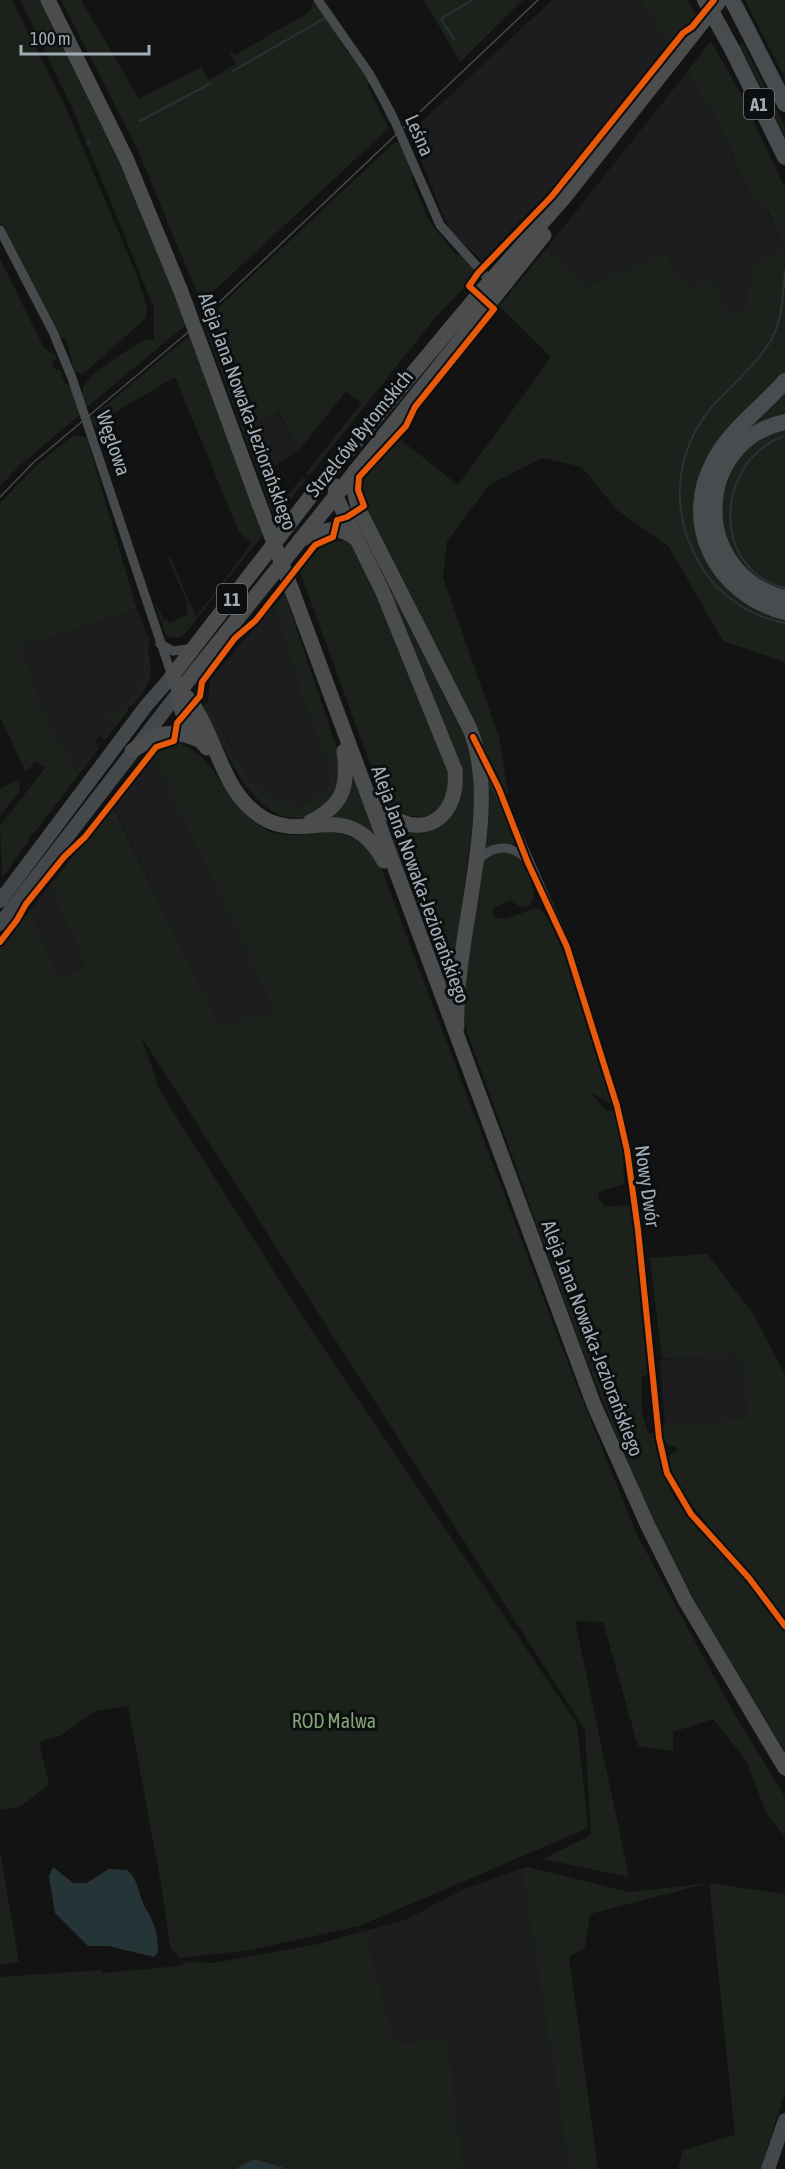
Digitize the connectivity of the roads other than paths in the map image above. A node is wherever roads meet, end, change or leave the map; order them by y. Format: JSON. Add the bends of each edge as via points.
{"nodes":[{"id":1,"x":48,"y":0,"type":"edge"},
{"id":2,"x":318,"y":0,"type":"edge"},
{"id":3,"x":705,"y":0,"type":"edge"},
{"id":4,"x":720,"y":0,"type":"edge"},
{"id":5,"x":732,"y":0,"type":"edge"},
{"id":6,"x":785,"y":104,"type":"edge"},
{"id":7,"x":785,"y":157,"type":"edge"},
{"id":8,"x":0,"y":230,"type":"edge"},
{"id":9,"x":490,"y":281,"type":"junction"},
{"id":10,"x":785,"y":381,"type":"edge"},
{"id":11,"x":785,"y":422,"type":"edge"},
{"id":12,"x":345,"y":454,"type":"junction"},
{"id":13,"x":355,"y":471,"type":"junction"},
{"id":14,"x":335,"y":495,"type":"junction"},
{"id":15,"x":308,"y":501,"type":"junction"},
{"id":16,"x":360,"y":510,"type":"junction"},
{"id":17,"x":298,"y":541,"type":"junction"},
{"id":18,"x":358,"y":541,"type":"junction"},
{"id":19,"x":785,"y":598,"type":"edge"},
{"id":20,"x":785,"y":612,"type":"edge"},
{"id":21,"x":160,"y":644,"type":"junction"},
{"id":22,"x":196,"y":647,"type":"junction"},
{"id":23,"x":205,"y":661,"type":"junction"},
{"id":24,"x":172,"y":676,"type":"junction"},
{"id":25,"x":179,"y":692,"type":"junction"},
{"id":26,"x":193,"y":704,"type":"junction"},
{"id":27,"x":341,"y":728,"type":"junction"},
{"id":28,"x":474,"y":737,"type":"junction"},
{"id":29,"x":199,"y":740,"type":"junction"},
{"id":30,"x":132,"y":751,"type":"junction"},
{"id":31,"x":219,"y":762,"type":"junction"},
{"id":32,"x":359,"y":775,"type":"junction"},
{"id":33,"x":305,"y":825,"type":"junction"},
{"id":34,"x":528,"y":863,"type":"junction"},
{"id":35,"x":474,"y":866,"type":"junction"},
{"id":36,"x":403,"y":895,"type":"junction"},
{"id":37,"x":0,"y":901,"type":"edge"},
{"id":38,"x":0,"y":924,"type":"edge"},
{"id":39,"x":457,"y":1042,"type":"junction"},
{"id":40,"x":785,"y":1626,"type":"edge"},
{"id":41,"x":785,"y":1768,"type":"edge"},
{"id":42,"x":785,"y":2120,"type":"edge"},
{"id":43,"x":768,"y":2169,"type":"edge"}],
"edges":[{"from":1,"to":27,"type":"main road","name":"Aleja Jana Nowaka-Jeziorańskiego","bridge":true,"via":[[126,158],[180,289]]},
{"from":2,"to":9,"type":"street","name":"Leśna","via":[[369,73],[392,115],[440,225]]},
{"from":3,"to":7,"type":"highway","number":"A1","bridge":true},
{"from":4,"to":9,"type":"main road","name":"Strzelców Bytomskich","number":"11","via":[[570,190]]},
{"from":5,"to":6,"type":"highway","number":"A1","bridge":true},
{"from":5,"to":13,"type":"main road","name":"Strzelców Bytomskich","number":"11"},
{"from":8,"to":21,"type":"street","name":"Węglowa","via":[[45,315],[72,378]]},
{"from":9,"to":12,"type":"main road","name":"Strzelców Bytomskich","number":"11"},
{"from":10,"to":20,"type":"highway","via":[[715,458],[703,489],[701,512],[705,538],[724,575],[748,597]]},
{"from":11,"to":19,"type":"highway","via":[[755,434],[737,450],[723,470],[714,506],[720,542],[734,567],[754,585]]},
{"from":12,"to":14,"type":"main road"},
{"from":12,"to":15,"type":"main road","name":"Strzelców Bytomskich","number":"11"},
{"from":13,"to":14,"type":"main road","name":"Strzelców Bytomskich","number":"11"},
{"from":13,"to":16,"type":"main road","via":[[352,483]]},
{"from":14,"to":15,"type":"main road"},
{"from":14,"to":16,"type":"main road"},
{"from":14,"to":17,"type":"main road","name":"Strzelców Bytomskich","number":"11"},
{"from":14,"to":18,"type":"main road"},
{"from":15,"to":22,"type":"main road","name":"Strzelców Bytomskich","number":"11"},
{"from":16,"to":28,"type":"main road"},
{"from":17,"to":18,"type":"main road","via":[[330,528],[343,530]]},
{"from":17,"to":23,"type":"main road","name":"Strzelców Bytomskich","number":"11"},
{"from":18,"to":32,"type":"main road","via":[[446,746],[456,789],[444,813],[421,825],[408,825],[384,812]]},
{"from":21,"to":22,"type":"street","via":[[180,651]]},
{"from":21,"to":24,"type":"street","name":"Węglowa"},
{"from":22,"to":24,"type":"main road","name":"Strzelców Bytomskich","number":"11"},
{"from":23,"to":25,"type":"main road","name":"Strzelców Bytomskich","number":"11"},
{"from":23,"to":26,"type":"main road"},
{"from":24,"to":25,"type":"main road"},
{"from":24,"to":37,"type":"main road","name":"Strzelców Bytomskich","number":"11"},
{"from":25,"to":26,"type":"main road"},
{"from":25,"to":29,"type":"main road","via":[[182,716]]},
{"from":25,"to":30,"type":"main road","name":"Strzelców Bytomskich","number":"11"},
{"from":26,"to":31,"type":"main road"},
{"from":27,"to":32,"type":"main road","name":"Aleja Jana Nowaka-Jeziorańskiego"},
{"from":27,"to":33,"type":"main road","via":[[346,761],[343,794],[334,807]]},
{"from":28,"to":34,"type":"street","name":"Nowy Dwór"},
{"from":28,"to":35,"type":"main road","via":[[482,783]]},
{"from":29,"to":30,"type":"main road","via":[[166,732]]},
{"from":29,"to":31,"type":"main road"},
{"from":30,"to":38,"type":"main road","name":"Strzelców Bytomskich","number":"11"},
{"from":31,"to":33,"type":"main road","via":[[242,798],[262,817],[285,826]]},
{"from":32,"to":36,"type":"main road","name":"Aleja Jana Nowaka-Jeziorańskiego"},
{"from":33,"to":36,"type":"main road","via":[[332,823],[368,838]]},
{"from":34,"to":35,"type":"street","via":[[520,853],[502,848],[486,852]]},
{"from":34,"to":40,"type":"street","name":"Nowy Dwór","via":[[567,946],[623,1131],[644,1274],[659,1438],[667,1473],[691,1514],[749,1578]]},
{"from":35,"to":39,"type":"main road","via":[[456,988]]},
{"from":36,"to":39,"type":"main road","name":"Aleja Jana Nowaka-Jeziorańskiego"},
{"from":39,"to":41,"type":"main road","name":"Aleja Jana Nowaka-Jeziorańskiego","via":[[616,1457],[685,1600]]},
{"from":42,"to":43,"type":"main road"}]}
